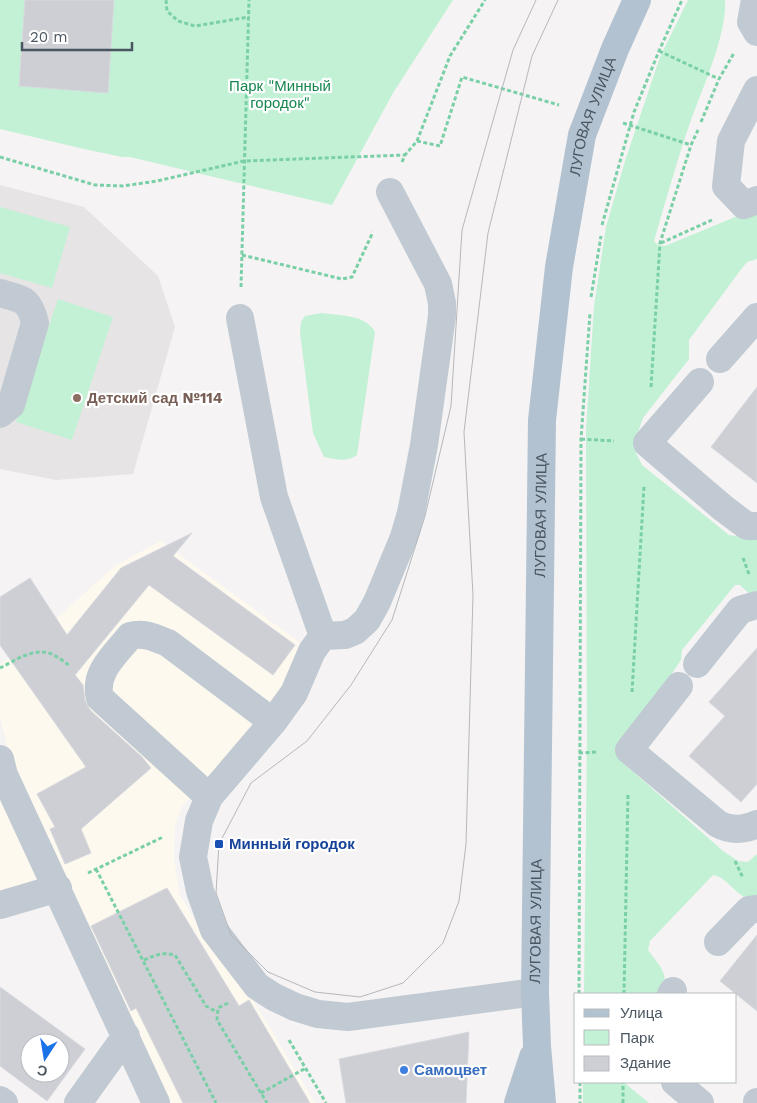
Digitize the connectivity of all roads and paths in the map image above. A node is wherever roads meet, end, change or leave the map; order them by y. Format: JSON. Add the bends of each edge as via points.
{"nodes":[{"id":1,"x":166,"y":0,"type":"edge"},
{"id":2,"x":249,"y":0,"type":"edge"},
{"id":3,"x":485,"y":0,"type":"edge"},
{"id":4,"x":637,"y":0,"type":"edge"},
{"id":5,"x":682,"y":0,"type":"edge"},
{"id":6,"x":249,"y":17,"type":"junction"},
{"id":7,"x":754,"y":18,"type":"edge"},
{"id":8,"x":659,"y":51,"type":"junction"},
{"id":9,"x":719,"y":79,"type":"junction"},
{"id":10,"x":757,"y":90,"type":"edge"},
{"id":11,"x":564,"y":106,"type":"dead end"},
{"id":12,"x":620,"y":122,"type":"dead end"},
{"id":13,"x":629,"y":125,"type":"junction"},
{"id":14,"x":417,"y":141,"type":"dead end"},
{"id":15,"x":691,"y":145,"type":"junction"},
{"id":16,"x":440,"y":146,"type":"dead end"},
{"id":17,"x":405,"y":155,"type":"dead end"},
{"id":18,"x":0,"y":157,"type":"edge"},
{"id":19,"x":244,"y":161,"type":"junction"},
{"id":20,"x":390,"y":192,"type":"dead end"},
{"id":21,"x":751,"y":203,"type":"edge"},
{"id":22,"x":602,"y":226,"type":"dead end"},
{"id":23,"x":601,"y":235,"type":"dead end"},
{"id":24,"x":660,"y":243,"type":"junction"},
{"id":25,"x":342,"y":279,"type":"dead end"},
{"id":26,"x":0,"y":293,"type":"edge"},
{"id":27,"x":757,"y":317,"type":"edge"},
{"id":28,"x":240,"y":318,"type":"dead end"},
{"id":29,"x":720,"y":358,"type":"dead end"},
{"id":30,"x":700,"y":382,"type":"dead end"},
{"id":31,"x":650,"y":393,"type":"dead end"},
{"id":32,"x":0,"y":414,"type":"edge"},
{"id":33,"x":647,"y":443,"type":"junction"},
{"id":34,"x":757,"y":526,"type":"edge"},
{"id":35,"x":757,"y":605,"type":"edge"},
{"id":36,"x":323,"y":636,"type":"junction"},
{"id":37,"x":697,"y":664,"type":"dead end"},
{"id":38,"x":0,"y":668,"type":"edge"},
{"id":39,"x":102,"y":671,"type":"junction"},
{"id":40,"x":679,"y":686,"type":"dead end"},
{"id":41,"x":632,"y":701,"type":"dead end"},
{"id":42,"x":273,"y":722,"type":"junction"},
{"id":43,"x":629,"y":750,"type":"junction"},
{"id":44,"x":1,"y":771,"type":"edge"},
{"id":45,"x":204,"y":809,"type":"junction"},
{"id":46,"x":757,"y":824,"type":"edge"},
{"id":47,"x":96,"y":869,"type":"junction"},
{"id":48,"x":58,"y":888,"type":"junction"},
{"id":49,"x":0,"y":905,"type":"edge"},
{"id":50,"x":757,"y":909,"type":"edge"},
{"id":51,"x":718,"y":942,"type":"dead end"},
{"id":52,"x":144,"y":960,"type":"junction"},
{"id":53,"x":257,"y":986,"type":"junction"},
{"id":54,"x":535,"y":992,"type":"junction"},
{"id":55,"x":579,"y":993,"type":"edge"},
{"id":56,"x":624,"y":993,"type":"edge"},
{"id":57,"x":217,"y":1012,"type":"junction"},
{"id":58,"x":286,"y":1035,"type":"dead end"},
{"id":59,"x":126,"y":1036,"type":"junction"},
{"id":60,"x":536,"y":1046,"type":"junction"},
{"id":61,"x":306,"y":1068,"type":"junction"},
{"id":62,"x":580,"y":1083,"type":"edge"},
{"id":63,"x":623,"y":1083,"type":"edge"},
{"id":64,"x":676,"y":1083,"type":"edge"},
{"id":65,"x":262,"y":1093,"type":"junction"},
{"id":66,"x":0,"y":1100,"type":"edge"},
{"id":67,"x":4,"y":1103,"type":"edge"},
{"id":68,"x":78,"y":1103,"type":"edge"},
{"id":69,"x":156,"y":1103,"type":"edge"},
{"id":70,"x":216,"y":1103,"type":"edge"},
{"id":71,"x":267,"y":1103,"type":"edge"},
{"id":72,"x":326,"y":1103,"type":"edge"},
{"id":73,"x":518,"y":1103,"type":"edge"},
{"id":74,"x":542,"y":1103,"type":"edge"},
{"id":75,"x":580,"y":1103,"type":"edge"},
{"id":76,"x":623,"y":1103,"type":"edge"},
{"id":77,"x":700,"y":1103,"type":"edge"}],
"edges":[{"from":1,"to":6,"type":"path","via":[[167,11],[178,21],[195,26]]},
{"from":2,"to":6,"type":"path"},
{"from":3,"to":14,"type":"path","via":[[450,56]]},
{"from":4,"to":54,"type":"main road","name":"ЛУГОВАЯ УЛИЦА","via":[[582,135],[559,266],[542,420]]},
{"from":5,"to":8,"type":"path"},
{"from":6,"to":19,"type":"path"},
{"from":7,"to":9,"type":"path"},
{"from":8,"to":9,"type":"path"},
{"from":8,"to":13,"type":"path"},
{"from":9,"to":15,"type":"path"},
{"from":10,"to":21,"type":"lane","via":[[731,141],[726,186]]},
{"from":11,"to":16,"type":"path","via":[[462,77]]},
{"from":12,"to":13,"type":"path"},
{"from":13,"to":15,"type":"path"},
{"from":13,"to":22,"type":"path"},
{"from":15,"to":24,"type":"path"},
{"from":17,"to":19,"type":"path"},
{"from":18,"to":19,"type":"path","via":[[95,185],[123,186]]},
{"from":19,"to":25,"type":"path","via":[[242,255]]},
{"from":20,"to":36,"type":"lane","via":[[438,284],[442,303],[424,445],[404,537],[367,620],[346,636]]},
{"from":21,"to":24,"type":"path"},
{"from":23,"to":55,"type":"path","via":[[590,306],[581,439]]},
{"from":24,"to":31,"type":"path"},
{"from":26,"to":32,"type":"lane","via":[[25,300],[36,323],[11,405]]},
{"from":27,"to":29,"type":"lane"},
{"from":28,"to":36,"type":"lane","via":[[274,497]]},
{"from":30,"to":33,"type":"lane"},
{"from":33,"to":34,"type":"lane","via":[[723,508],[748,526]]},
{"from":33,"to":41,"type":"path"},
{"from":35,"to":37,"type":"lane","via":[[740,610]]},
{"from":36,"to":42,"type":"lane","via":[[312,651],[294,693]]},
{"from":38,"to":39,"type":"path","via":[[37,652],[49,653],[75,669],[91,673]]},
{"from":39,"to":42,"type":"lane","via":[[130,636],[150,636],[168,643]]},
{"from":39,"to":45,"type":"lane","via":[[98,685],[100,698]]},
{"from":40,"to":43,"type":"lane"},
{"from":42,"to":45,"type":"lane"},
{"from":43,"to":46,"type":"lane","via":[[718,824],[741,829]]},
{"from":43,"to":56,"type":"path"},
{"from":44,"to":48,"type":"lane"},
{"from":45,"to":47,"type":"path"},
{"from":45,"to":53,"type":"lane","via":[[193,857],[200,891],[214,930]]},
{"from":47,"to":48,"type":"path"},
{"from":47,"to":52,"type":"path"},
{"from":48,"to":49,"type":"lane"},
{"from":48,"to":59,"type":"lane"},
{"from":50,"to":51,"type":"lane","via":[[749,910]]},
{"from":52,"to":57,"type":"path","via":[[153,955],[175,955],[206,1006]]},
{"from":52,"to":70,"type":"path"},
{"from":53,"to":54,"type":"lane","via":[[295,1007],[318,1014],[348,1017]]},
{"from":53,"to":57,"type":"path","via":[[218,1008]]},
{"from":54,"to":60,"type":"main road","name":"ЛУГОВАЯ УЛИЦА"},
{"from":57,"to":65,"type":"path","via":[[218,1022]]},
{"from":58,"to":61,"type":"path"},
{"from":59,"to":68,"type":"lane"},
{"from":59,"to":69,"type":"lane"},
{"from":60,"to":73,"type":"main road","name":"ЛУГОВАЯ УЛИЦА"},
{"from":60,"to":74,"type":"main road","name":"ЛУГОВАЯ УЛИЦА"},
{"from":61,"to":65,"type":"path"},
{"from":61,"to":72,"type":"path"},
{"from":62,"to":75,"type":"path"},
{"from":63,"to":76,"type":"path"},
{"from":64,"to":77,"type":"lane"},
{"from":65,"to":71,"type":"path"},
{"from":66,"to":67,"type":"lane"}]}
